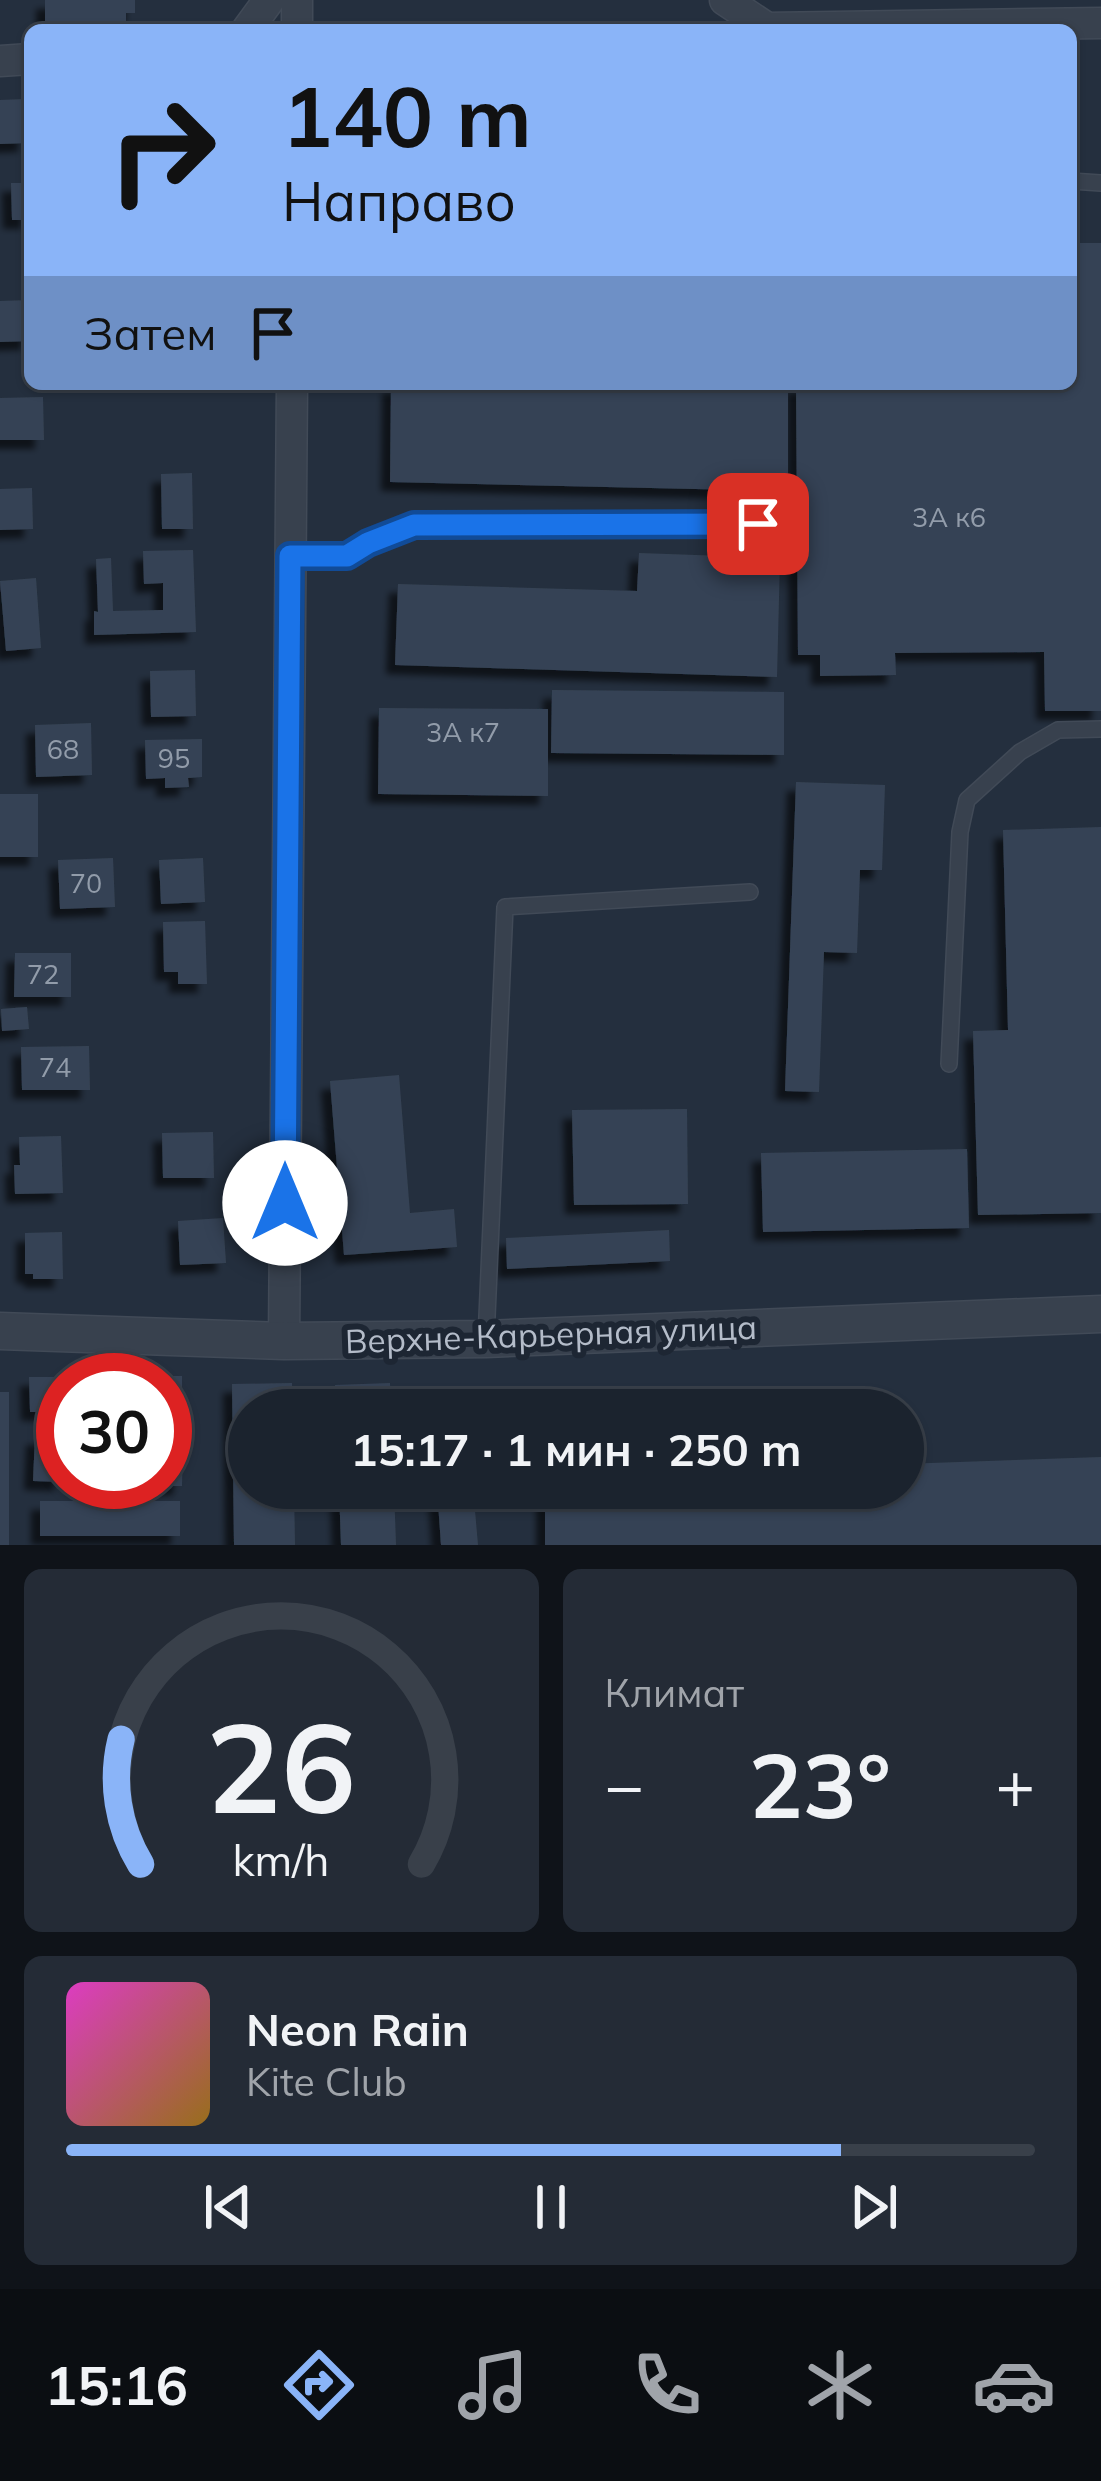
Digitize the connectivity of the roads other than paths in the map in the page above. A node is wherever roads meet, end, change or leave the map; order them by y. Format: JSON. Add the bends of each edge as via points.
{"nodes":[{"id":1,"x":724,"y":0,"type":"edge"},
{"id":2,"x":767,"y":14,"type":"edge"},
{"id":3,"x":1091,"y":15,"type":"edge"},
{"id":4,"x":292,"y":390,"type":"edge"},
{"id":5,"x":758,"y":524,"type":"dead end"},
{"id":6,"x":290,"y":556,"type":"junction"},
{"id":7,"x":1101,"y":729,"type":"edge"},
{"id":8,"x":750,"y":892,"type":"dead end"},
{"id":9,"x":949,"y":1064,"type":"dead end"},
{"id":10,"x":1101,"y":1314,"type":"edge"},
{"id":11,"x":0,"y":1331,"type":"edge"},
{"id":12,"x":486,"y":1339,"type":"junction"},
{"id":13,"x":284,"y":1341,"type":"junction"}],
"edges":[{"from":1,"to":2,"type":"street"},
{"from":2,"to":3,"type":"street"},
{"from":4,"to":6,"type":"street"},
{"from":5,"to":6,"type":"lane","via":[[414,525],[347,556]]},
{"from":6,"to":13,"type":"street"},
{"from":7,"to":9,"type":"lane","via":[[1058,730],[967,800]]},
{"from":8,"to":12,"type":"lane","via":[[505,907]]},
{"from":10,"to":12,"type":"street","name":"Верхне-Карьерная улица"},
{"from":11,"to":13,"type":"street","name":"Верхне-Карьерная улица"},
{"from":12,"to":13,"type":"street","name":"Верхне-Карьерная улица"}]}
